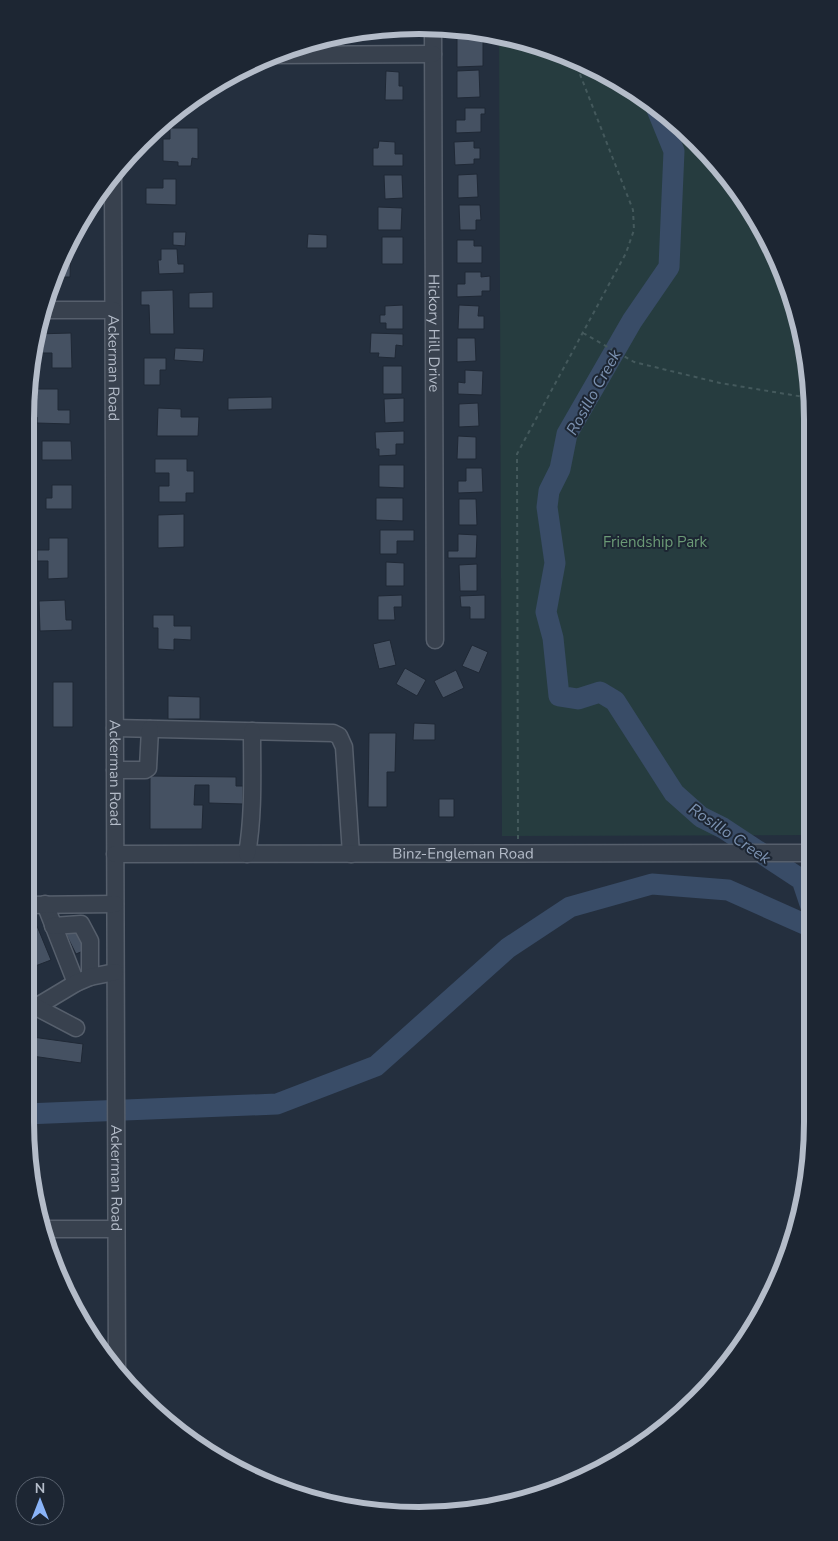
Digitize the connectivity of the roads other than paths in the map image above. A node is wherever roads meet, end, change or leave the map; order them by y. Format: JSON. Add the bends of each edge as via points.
{"nodes":[{"id":1,"x":433,"y":35,"type":"edge"},
{"id":2,"x":433,"y":54,"type":"junction"},
{"id":3,"x":293,"y":55,"type":"edge"},
{"id":4,"x":113,"y":184,"type":"edge"},
{"id":5,"x":50,"y":310,"type":"edge"},
{"id":6,"x":113,"y":310,"type":"junction"},
{"id":7,"x":435,"y":640,"type":"dead end"},
{"id":8,"x":114,"y":728,"type":"junction"},
{"id":9,"x":150,"y":729,"type":"junction"},
{"id":10,"x":252,"y":731,"type":"junction"},
{"id":11,"x":114,"y":770,"type":"junction"},
{"id":12,"x":804,"y":853,"type":"edge"},
{"id":13,"x":114,"y":854,"type":"junction"},
{"id":14,"x":247,"y":854,"type":"junction"},
{"id":15,"x":351,"y":854,"type":"junction"},
{"id":16,"x":45,"y":904,"type":"junction"},
{"id":17,"x":114,"y":904,"type":"junction"},
{"id":18,"x":34,"y":905,"type":"edge"},
{"id":19,"x":53,"y":926,"type":"junction"},
{"id":20,"x":115,"y":972,"type":"junction"},
{"id":21,"x":83,"y":980,"type":"junction"},
{"id":22,"x":34,"y":1001,"type":"edge"},
{"id":23,"x":34,"y":1004,"type":"edge"},
{"id":24,"x":76,"y":1028,"type":"dead end"},
{"id":25,"x":49,"y":1229,"type":"edge"},
{"id":26,"x":116,"y":1229,"type":"junction"},
{"id":27,"x":117,"y":1362,"type":"edge"}],
"edges":[{"from":1,"to":2,"type":"street","name":"Hickory Hill Drive"},
{"from":2,"to":3,"type":"street"},
{"from":2,"to":7,"type":"street","name":"Hickory Hill Drive"},
{"from":4,"to":6,"type":"street","name":"Ackerman Road"},
{"from":5,"to":6,"type":"street"},
{"from":6,"to":8,"type":"street","name":"Ackerman Road"},
{"from":8,"to":9,"type":"street"},
{"from":8,"to":11,"type":"street","name":"Ackerman Road"},
{"from":9,"to":10,"type":"street"},
{"from":9,"to":11,"type":"street","via":[[148,768]]},
{"from":10,"to":14,"type":"street","via":[[251,831]]},
{"from":10,"to":15,"type":"street","via":[[333,733],[339,736],[344,748]]},
{"from":11,"to":13,"type":"street","name":"Ackerman Road"},
{"from":12,"to":15,"type":"street","name":"Binz-Engleman Road"},
{"from":13,"to":14,"type":"street","name":"Binz-Engleman Road"},
{"from":13,"to":17,"type":"street","name":"Ackerman Road"},
{"from":14,"to":15,"type":"street","name":"Binz-Engleman Road"},
{"from":16,"to":17,"type":"street"},
{"from":16,"to":18,"type":"street"},
{"from":16,"to":19,"type":"street"},
{"from":17,"to":20,"type":"street","name":"Ackerman Road"},
{"from":19,"to":21,"type":"street"},
{"from":19,"to":21,"type":"street","via":[[81,924],[90,941]]},
{"from":20,"to":21,"type":"street"},
{"from":20,"to":26,"type":"street","name":"Ackerman Road"},
{"from":21,"to":22,"type":"street"},
{"from":23,"to":24,"type":"street"},
{"from":25,"to":26,"type":"street"},
{"from":26,"to":27,"type":"street","name":"Ackerman Road"}]}
